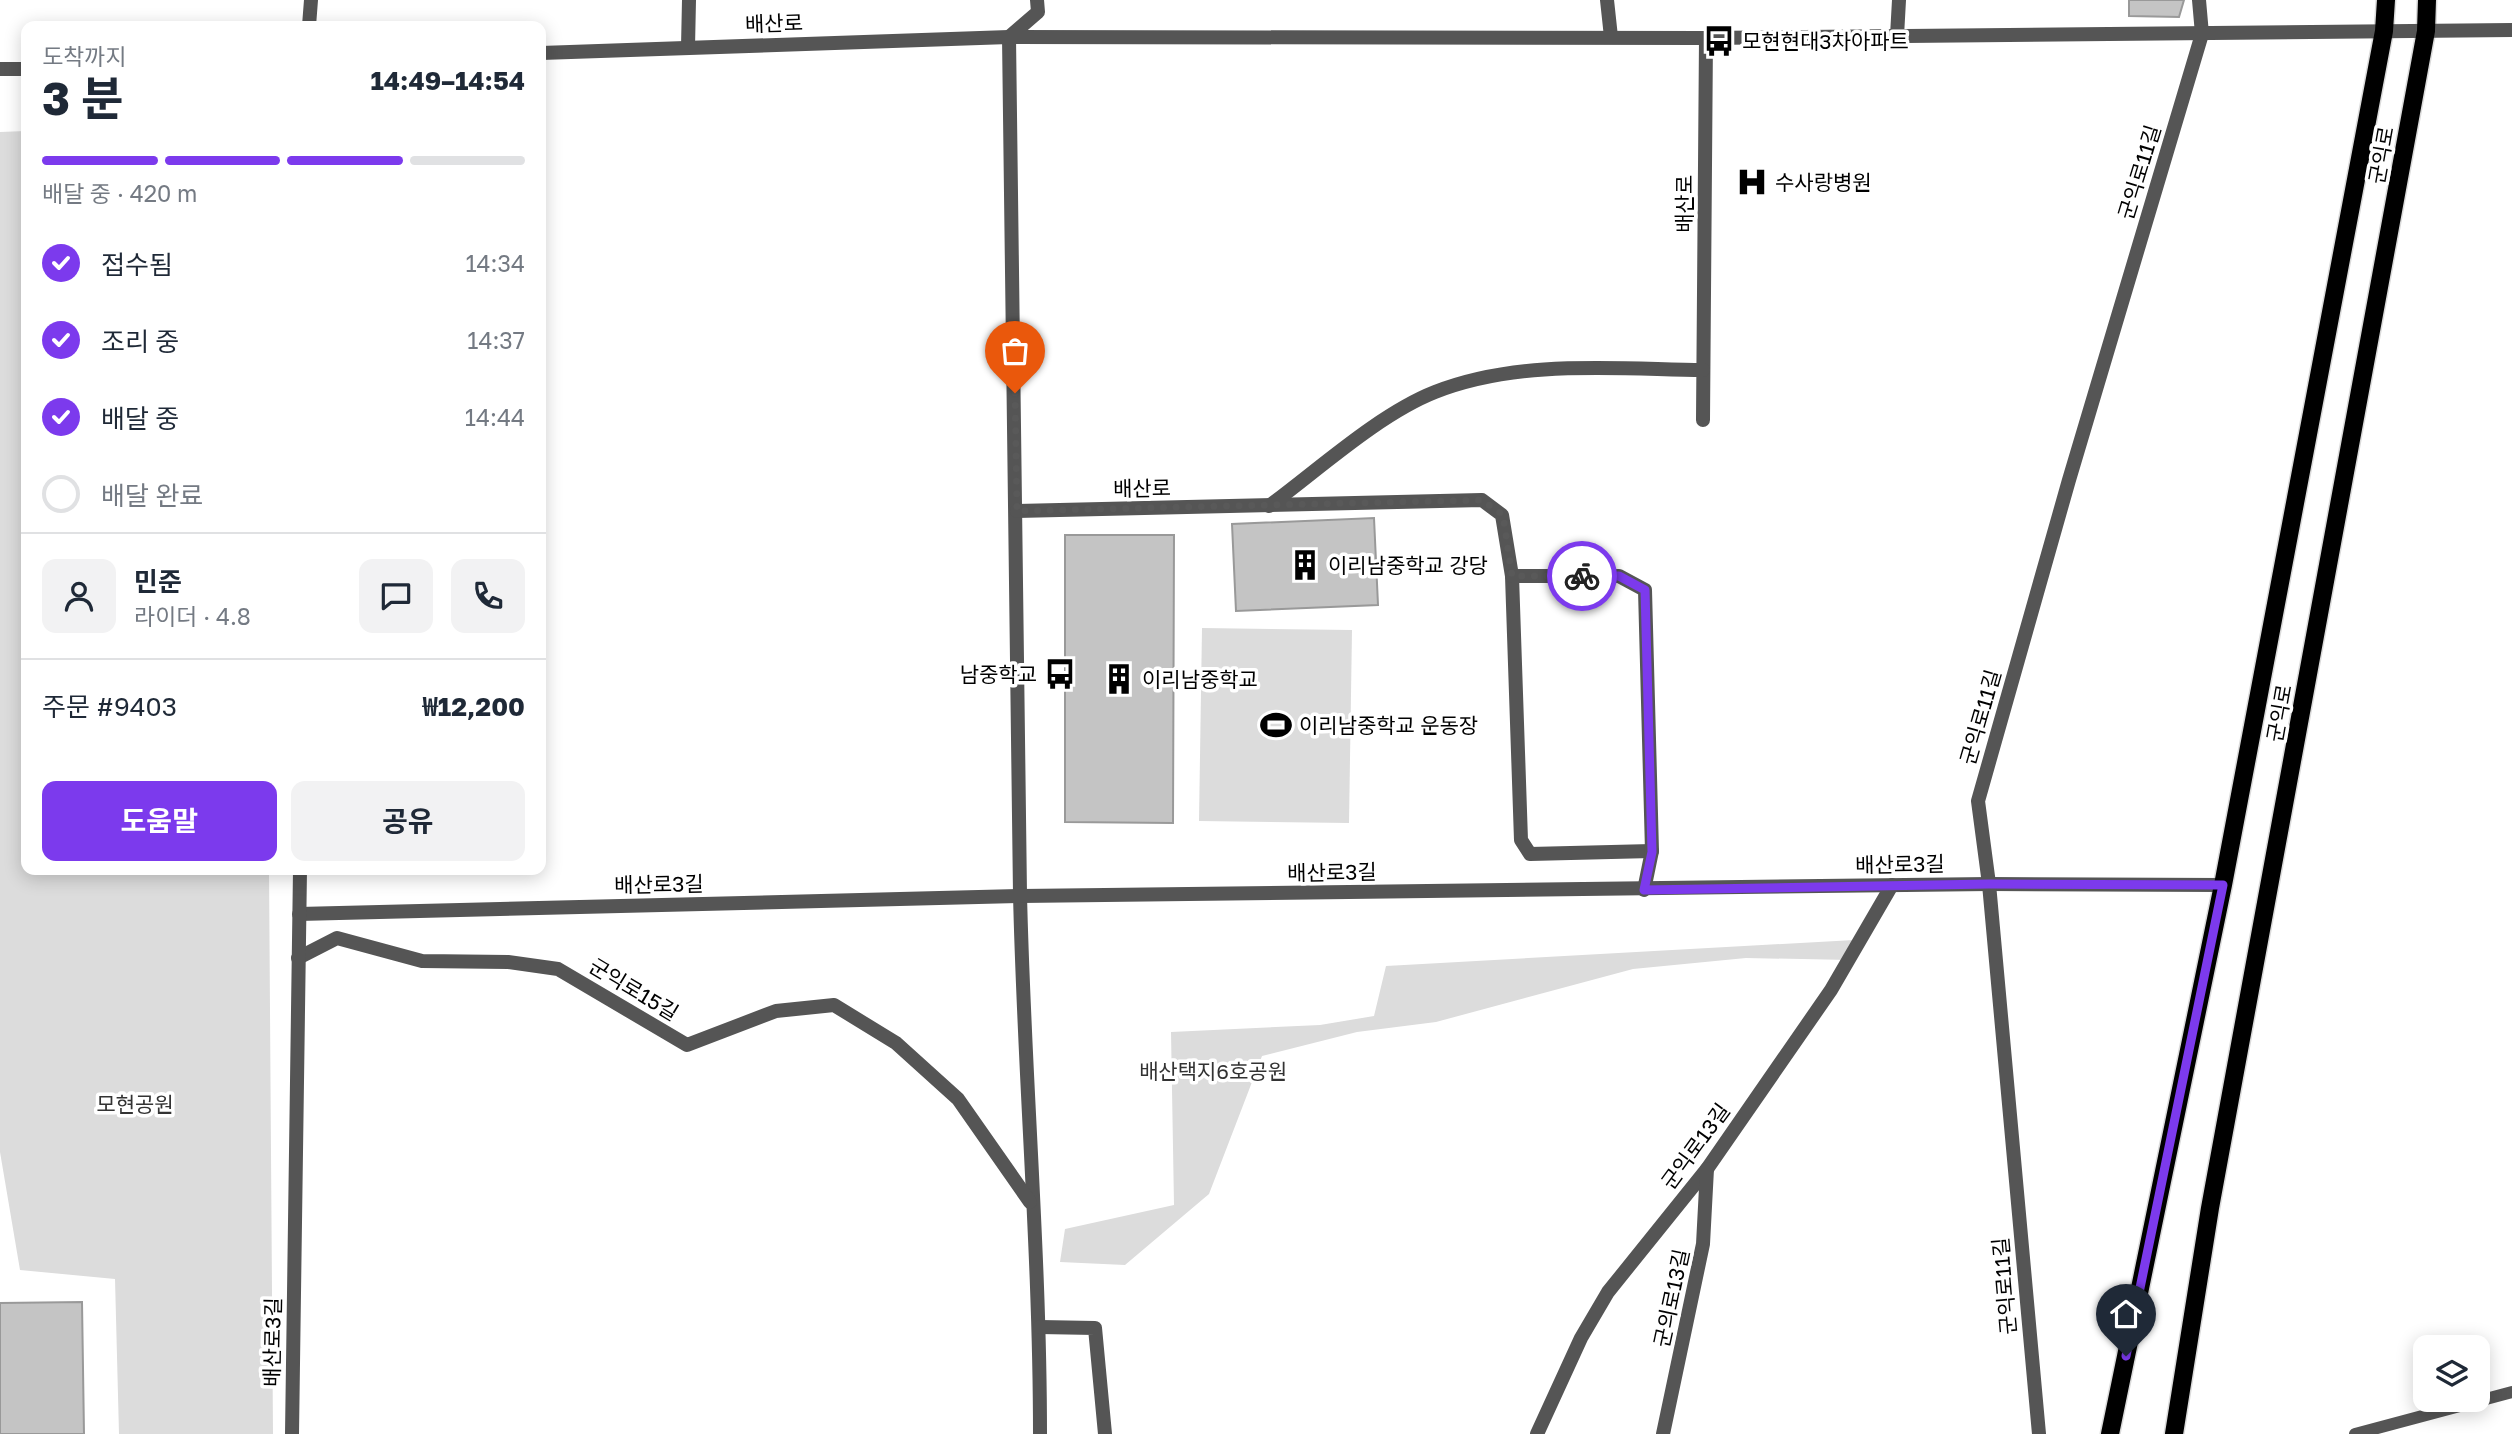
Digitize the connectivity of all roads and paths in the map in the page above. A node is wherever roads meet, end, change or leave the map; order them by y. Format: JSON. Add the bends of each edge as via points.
{"nodes":[{"id":1,"x":311,"y":0,"type":"edge"},
{"id":2,"x":688,"y":0,"type":"edge"},
{"id":3,"x":1037,"y":0,"type":"edge"},
{"id":4,"x":1607,"y":0,"type":"edge"},
{"id":5,"x":1899,"y":0,"type":"edge"},
{"id":6,"x":2199,"y":0,"type":"edge"},
{"id":7,"x":2386,"y":0,"type":"edge"},
{"id":8,"x":2427,"y":0,"type":"edge"},
{"id":9,"x":309,"y":21,"type":"edge"},
{"id":10,"x":2512,"y":30,"type":"edge"},
{"id":11,"x":2384,"y":31,"type":"junction"},
{"id":12,"x":2426,"y":32,"type":"junction"},
{"id":13,"x":2202,"y":34,"type":"junction"},
{"id":14,"x":1897,"y":36,"type":"junction"},
{"id":15,"x":1009,"y":37,"type":"junction"},
{"id":16,"x":1611,"y":37,"type":"junction"},
{"id":17,"x":1706,"y":38,"type":"junction"},
{"id":18,"x":688,"y":47,"type":"junction"},
{"id":19,"x":546,"y":53,"type":"edge"},
{"id":20,"x":0,"y":69,"type":"edge"},
{"id":21,"x":21,"y":69,"type":"edge"},
{"id":22,"x":1703,"y":370,"type":"junction"},
{"id":23,"x":1703,"y":420,"type":"dead end"},
{"id":24,"x":1269,"y":506,"type":"junction"},
{"id":25,"x":1017,"y":511,"type":"junction"},
{"id":26,"x":1512,"y":576,"type":"junction"},
{"id":27,"x":1652,"y":852,"type":"junction"},
{"id":28,"x":300,"y":875,"type":"edge"},
{"id":29,"x":1989,"y":884,"type":"junction"},
{"id":30,"x":2223,"y":885,"type":"junction"},
{"id":31,"x":1892,"y":886,"type":"junction"},
{"id":32,"x":1644,"y":890,"type":"junction"},
{"id":33,"x":1020,"y":896,"type":"junction"},
{"id":34,"x":299,"y":914,"type":"junction"},
{"id":35,"x":298,"y":958,"type":"junction"},
{"id":36,"x":1707,"y":1169,"type":"junction"},
{"id":37,"x":1031,"y":1203,"type":"junction"},
{"id":38,"x":1040,"y":1327,"type":"junction"},
{"id":39,"x":2512,"y":1392,"type":"edge"},
{"id":40,"x":292,"y":1434,"type":"edge"},
{"id":41,"x":1040,"y":1434,"type":"edge"},
{"id":42,"x":1105,"y":1434,"type":"edge"},
{"id":43,"x":1537,"y":1434,"type":"edge"},
{"id":44,"x":1663,"y":1434,"type":"edge"},
{"id":45,"x":2039,"y":1434,"type":"edge"},
{"id":46,"x":2110,"y":1434,"type":"edge"},
{"id":47,"x":2174,"y":1434,"type":"edge"},
{"id":48,"x":2355,"y":1434,"type":"edge"}],
"edges":[{"from":1,"to":9,"type":"street"},
{"from":2,"to":18,"type":"street"},
{"from":3,"to":15,"type":"street","via":[[1038,12]]},
{"from":4,"to":16,"type":"street"},
{"from":5,"to":14,"type":"street"},
{"from":6,"to":13,"type":"street"},
{"from":7,"to":11,"type":"main road","name":"군익로"},
{"from":8,"to":12,"type":"main road","name":"군익로"},
{"from":10,"to":12,"type":"street","name":"배산로"},
{"from":11,"to":12,"type":"street","name":"배산로"},
{"from":11,"to":13,"type":"street","name":"배산로"},
{"from":11,"to":30,"type":"main road","name":"군익로"},
{"from":12,"to":47,"type":"main road","name":"군익로","via":[[2210,1208]]},
{"from":13,"to":14,"type":"street","name":"배산로"},
{"from":13,"to":29,"type":"street","name":"군익로11길","via":[[1978,801]]},
{"from":14,"to":17,"type":"street","name":"배산로"},
{"from":15,"to":16,"type":"street","name":"배산로"},
{"from":15,"to":18,"type":"street","name":"배산로"},
{"from":15,"to":25,"type":"street"},
{"from":16,"to":17,"type":"street","name":"배산로"},
{"from":17,"to":22,"type":"street","name":"배산로"},
{"from":18,"to":19,"type":"street","name":"배산로"},
{"from":20,"to":21,"type":"street"},
{"from":22,"to":23,"type":"street","name":"배산로"},
{"from":22,"to":24,"type":"street","via":[[1527,370],[1471,381],[1433,393],[1387,419]]},
{"from":24,"to":25,"type":"street","name":"배산로"},
{"from":24,"to":26,"type":"street","via":[[1482,500],[1503,515]]},
{"from":25,"to":33,"type":"street"},
{"from":26,"to":27,"type":"street","via":[[1619,576],[1645,590]]},
{"from":26,"to":27,"type":"street","via":[[1521,840],[1530,855]]},
{"from":27,"to":32,"type":"street"},
{"from":28,"to":34,"type":"street","name":"배산로3길"},
{"from":29,"to":30,"type":"street"},
{"from":29,"to":31,"type":"street","name":"배산로3길"},
{"from":29,"to":45,"type":"street","name":"군익로11길"},
{"from":30,"to":46,"type":"main road","name":"군익로"},
{"from":31,"to":32,"type":"street","name":"배산로3길"},
{"from":31,"to":36,"type":"street","name":"군익로13길","via":[[1831,989]]},
{"from":32,"to":33,"type":"street","name":"배산로3길"},
{"from":33,"to":34,"type":"street","name":"배산로3길"},
{"from":33,"to":37,"type":"street"},
{"from":34,"to":35,"type":"street","name":"배산로3길"},
{"from":35,"to":37,"type":"street","name":"군익로15길","via":[[337,938],[422,961],[508,962],[558,969],[687,1045],[776,1011],[834,1005],[896,1043],[958,1099]]},
{"from":35,"to":40,"type":"street","name":"배산로3길"},
{"from":36,"to":43,"type":"street","name":"군익로13길","via":[[1608,1292],[1581,1338]]},
{"from":36,"to":44,"type":"street","name":"군의로13길","via":[[1703,1244]]},
{"from":37,"to":38,"type":"street"},
{"from":38,"to":41,"type":"street"},
{"from":38,"to":42,"type":"street","via":[[1095,1328]]},
{"from":39,"to":48,"type":"lane"}]}
